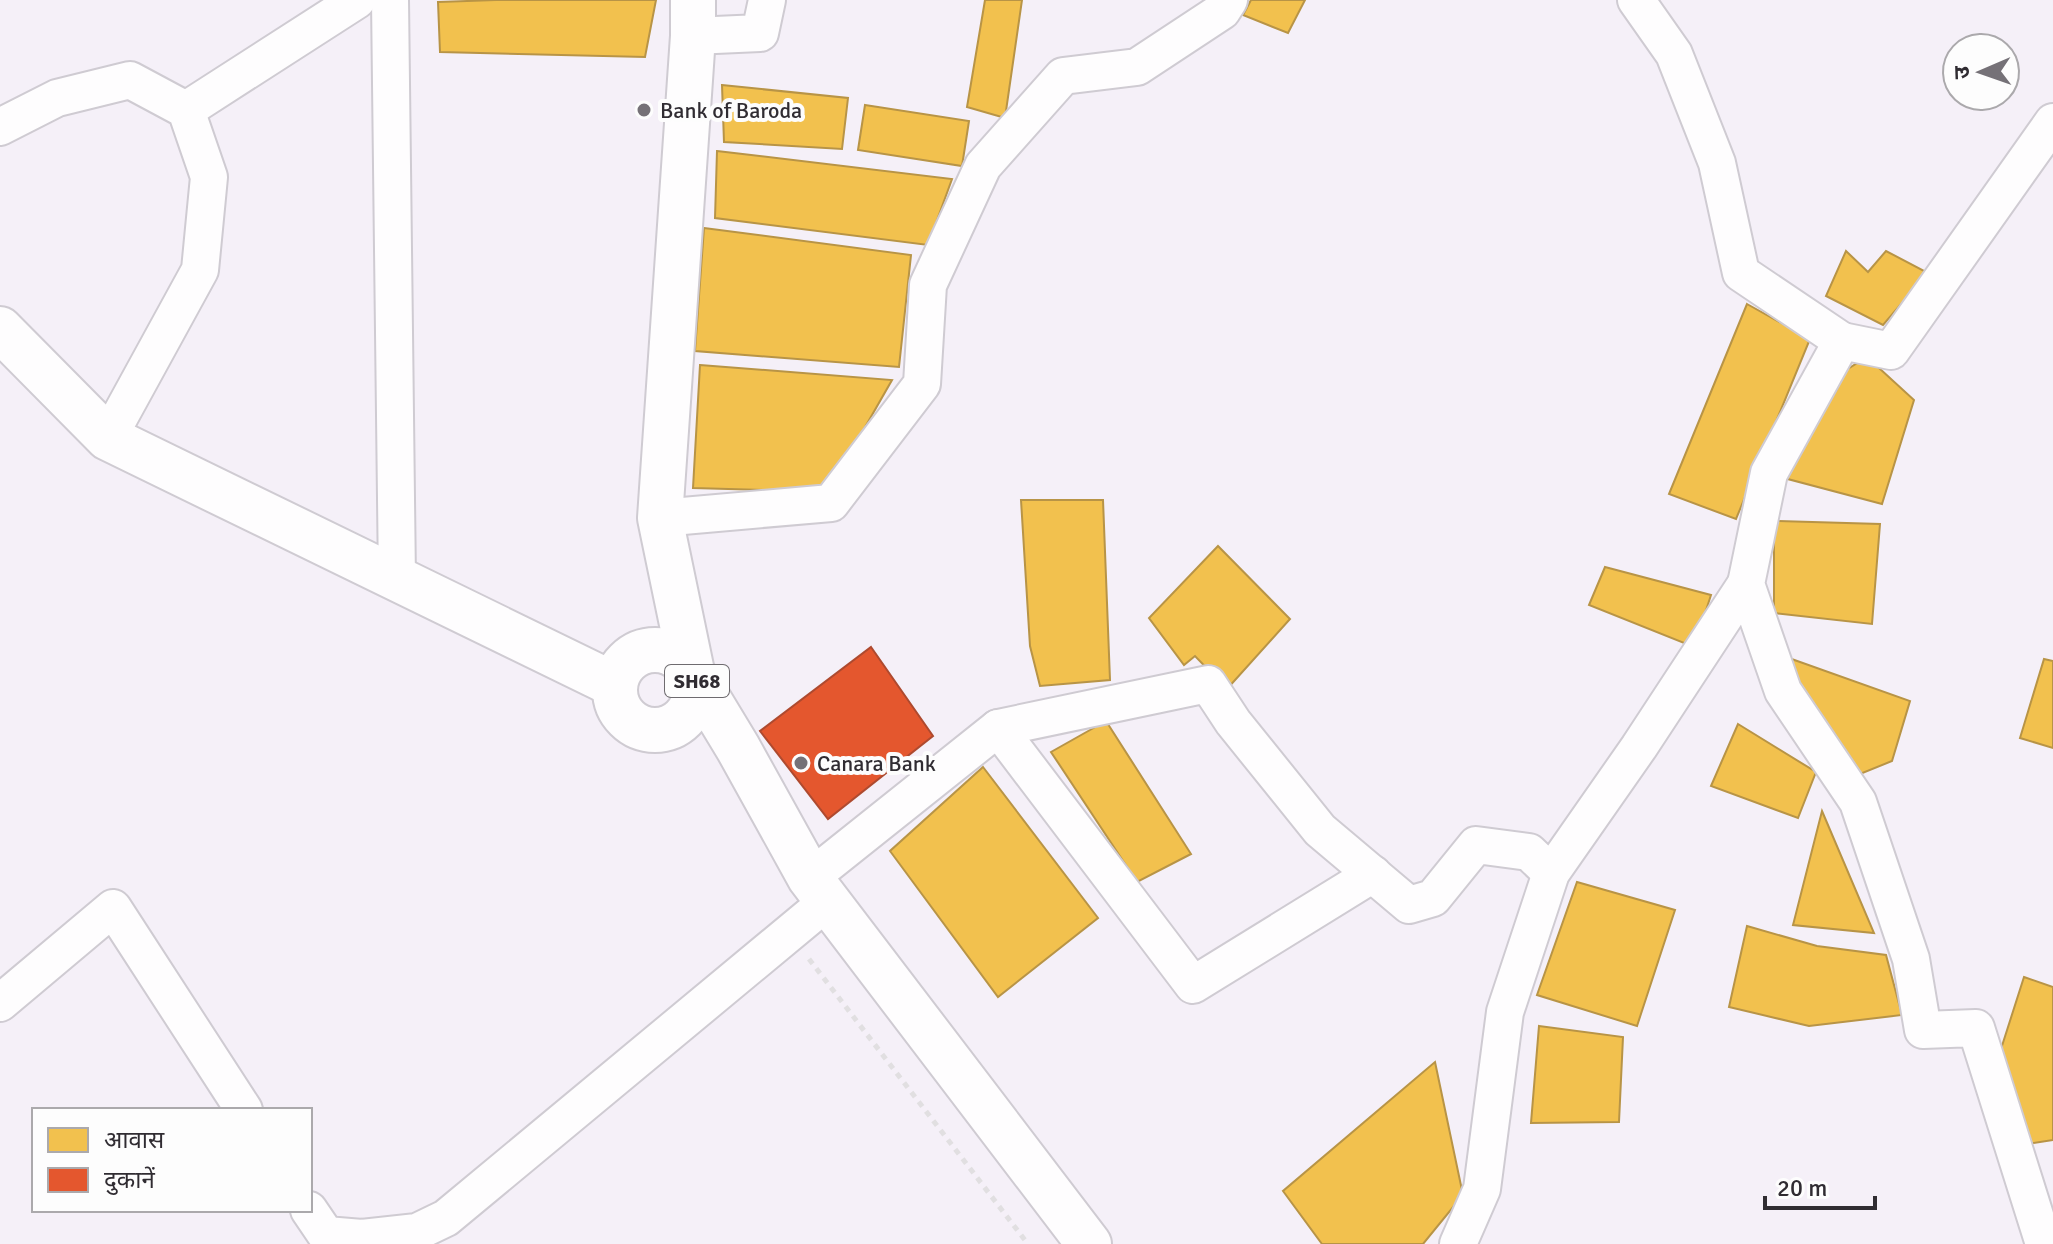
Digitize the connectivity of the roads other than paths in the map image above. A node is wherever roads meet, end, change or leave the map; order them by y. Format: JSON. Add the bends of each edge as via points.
{"nodes":[{"id":1,"x":357,"y":0,"type":"edge"},
{"id":2,"x":390,"y":0,"type":"edge"},
{"id":3,"x":767,"y":0,"type":"edge"},
{"id":4,"x":1229,"y":0,"type":"edge"},
{"id":5,"x":1636,"y":0,"type":"edge"},
{"id":6,"x":693,"y":18,"type":"edge"},
{"id":7,"x":186,"y":110,"type":"junction"},
{"id":8,"x":2053,"y":122,"type":"edge"},
{"id":9,"x":0,"y":127,"type":"edge"},
{"id":10,"x":0,"y":329,"type":"edge"},
{"id":11,"x":1842,"y":341,"type":"junction"},
{"id":12,"x":108,"y":438,"type":"junction"},
{"id":13,"x":660,"y":518,"type":"junction"},
{"id":14,"x":397,"y":581,"type":"junction"},
{"id":15,"x":1746,"y":584,"type":"junction"},
{"id":16,"x":692,"y":672,"type":"junction"},
{"id":17,"x":615,"y":685,"type":"junction"},
{"id":18,"x":998,"y":728,"type":"junction"},
{"id":19,"x":1551,"y":873,"type":"junction"},
{"id":20,"x":1373,"y":874,"type":"junction"},
{"id":21,"x":819,"y":889,"type":"junction"},
{"id":22,"x":0,"y":1003,"type":"edge"},
{"id":23,"x":243,"y":1108,"type":"edge"},
{"id":24,"x":310,"y":1212,"type":"edge"},
{"id":25,"x":2047,"y":1228,"type":"edge"},
{"id":26,"x":1089,"y":1244,"type":"edge"},
{"id":27,"x":1458,"y":1244,"type":"edge"}],
"edges":[{"from":1,"to":7,"type":"street"},
{"from":2,"to":14,"type":"street"},
{"from":3,"to":6,"type":"street","via":[[760,33]]},
{"from":4,"to":13,"type":"street","via":[[1222,11],[1137,67],[1063,76],[983,166],[928,285],[922,384],[831,503]]},
{"from":5,"to":11,"type":"street","via":[[1674,54],[1712,150],[1741,273]]},
{"from":6,"to":13,"type":"main road","number":"SH68"},
{"from":7,"to":9,"type":"street","via":[[130,80],[57,98]]},
{"from":7,"to":12,"type":"street","via":[[209,177],[200,270]]},
{"from":8,"to":11,"type":"street","via":[[1891,351]]},
{"from":10,"to":12,"type":"main road"},
{"from":11,"to":15,"type":"street","via":[[1769,473]]},
{"from":12,"to":14,"type":"main road"},
{"from":13,"to":16,"type":"main road","number":"SH68"},
{"from":14,"to":17,"type":"main road"},
{"from":15,"to":19,"type":"street"},
{"from":15,"to":25,"type":"street","via":[[1783,691],[1858,802],[1911,959],[1923,1030],[1976,1028]]},
{"from":16,"to":17,"type":"main road","via":[[674,653],[649,649],[625,661]]},
{"from":16,"to":17,"type":"main road","via":[[695,698],[690,711],[669,728],[655,731],[630,721],[621,711]]},
{"from":16,"to":21,"type":"main road","number":"SH68"},
{"from":18,"to":20,"type":"street","via":[[1208,684],[1320,830]]},
{"from":18,"to":20,"type":"street","via":[[1193,985]]},
{"from":18,"to":21,"type":"street"},
{"from":19,"to":20,"type":"street","via":[[1529,852],[1476,845],[1433,898],[1409,905]]},
{"from":19,"to":27,"type":"street","via":[[1505,1012],[1482,1189]]},
{"from":21,"to":24,"type":"street","via":[[791,932],[446,1218],[417,1232],[362,1238],[326,1235]]},
{"from":21,"to":26,"type":"main road","number":"SH68"},
{"from":22,"to":23,"type":"street","via":[[113,908]]}]}
